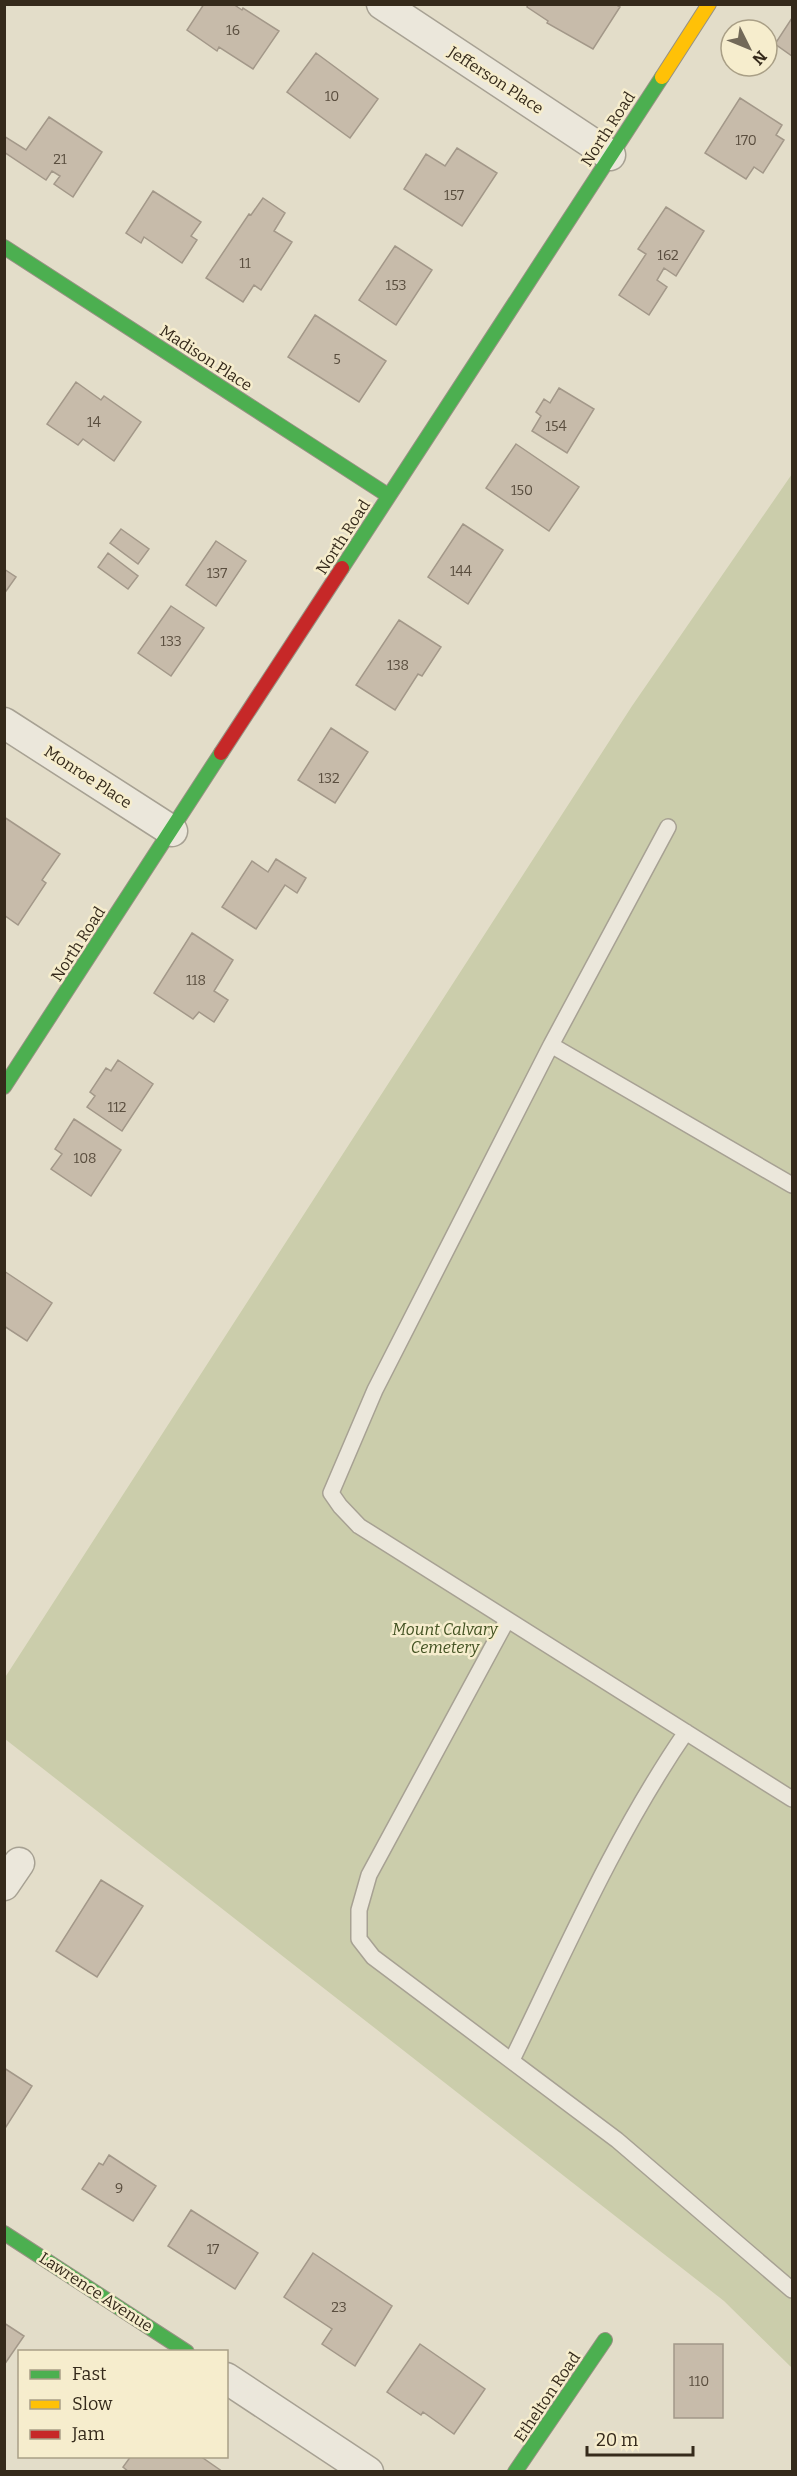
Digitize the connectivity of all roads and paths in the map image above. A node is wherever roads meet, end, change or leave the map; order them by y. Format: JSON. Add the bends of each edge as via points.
{"nodes":[{"id":1,"x":382,"y":4,"type":"edge"},
{"id":2,"x":709,"y":4,"type":"edge"},
{"id":3,"x":610,"y":155,"type":"junction"},
{"id":4,"x":4,"y":247,"type":"edge"},
{"id":5,"x":389,"y":496,"type":"junction"},
{"id":6,"x":4,"y":723,"type":"edge"},
{"id":7,"x":668,"y":827,"type":"dead end"},
{"id":8,"x":172,"y":831,"type":"junction"},
{"id":9,"x":551,"y":1045,"type":"junction"},
{"id":10,"x":4,"y":1088,"type":"edge"},
{"id":11,"x":792,"y":1185,"type":"edge"},
{"id":12,"x":507,"y":1620,"type":"junction"},
{"id":13,"x":686,"y":1732,"type":"junction"},
{"id":14,"x":792,"y":1799,"type":"edge"},
{"id":15,"x":512,"y":2060,"type":"junction"},
{"id":16,"x":4,"y":2233,"type":"edge"},
{"id":17,"x":792,"y":2290,"type":"edge"},
{"id":18,"x":605,"y":2340,"type":"dead end"},
{"id":19,"x":184,"y":2350,"type":"edge"},
{"id":20,"x":228,"y":2379,"type":"edge"},
{"id":21,"x":368,"y":2472,"type":"edge"},
{"id":22,"x":515,"y":2472,"type":"edge"}],
"edges":[{"from":1,"to":3,"type":"street","name":"Jefferson Place"},
{"from":2,"to":3,"type":"street","name":"North Road"},
{"from":3,"to":5,"type":"street","name":"North Road"},
{"from":4,"to":5,"type":"street","name":"Madison Place"},
{"from":5,"to":8,"type":"street","name":"North Road"},
{"from":6,"to":8,"type":"street","name":"Monroe Place"},
{"from":7,"to":9,"type":"lane"},
{"from":8,"to":10,"type":"street","name":"North Road"},
{"from":9,"to":11,"type":"lane"},
{"from":9,"to":12,"type":"lane","via":[[375,1390],[332,1493],[359,1526]]},
{"from":12,"to":13,"type":"lane"},
{"from":12,"to":15,"type":"lane","via":[[369,1875],[359,1910],[359,1939],[373,1957]]},
{"from":13,"to":14,"type":"lane"},
{"from":13,"to":15,"type":"lane","via":[[654,1777]]},
{"from":15,"to":17,"type":"lane","via":[[617,2140]]},
{"from":16,"to":19,"type":"street","name":"Lawrence Avenue"},
{"from":18,"to":22,"type":"street","name":"Ethelton Road"},
{"from":20,"to":21,"type":"street"}]}
